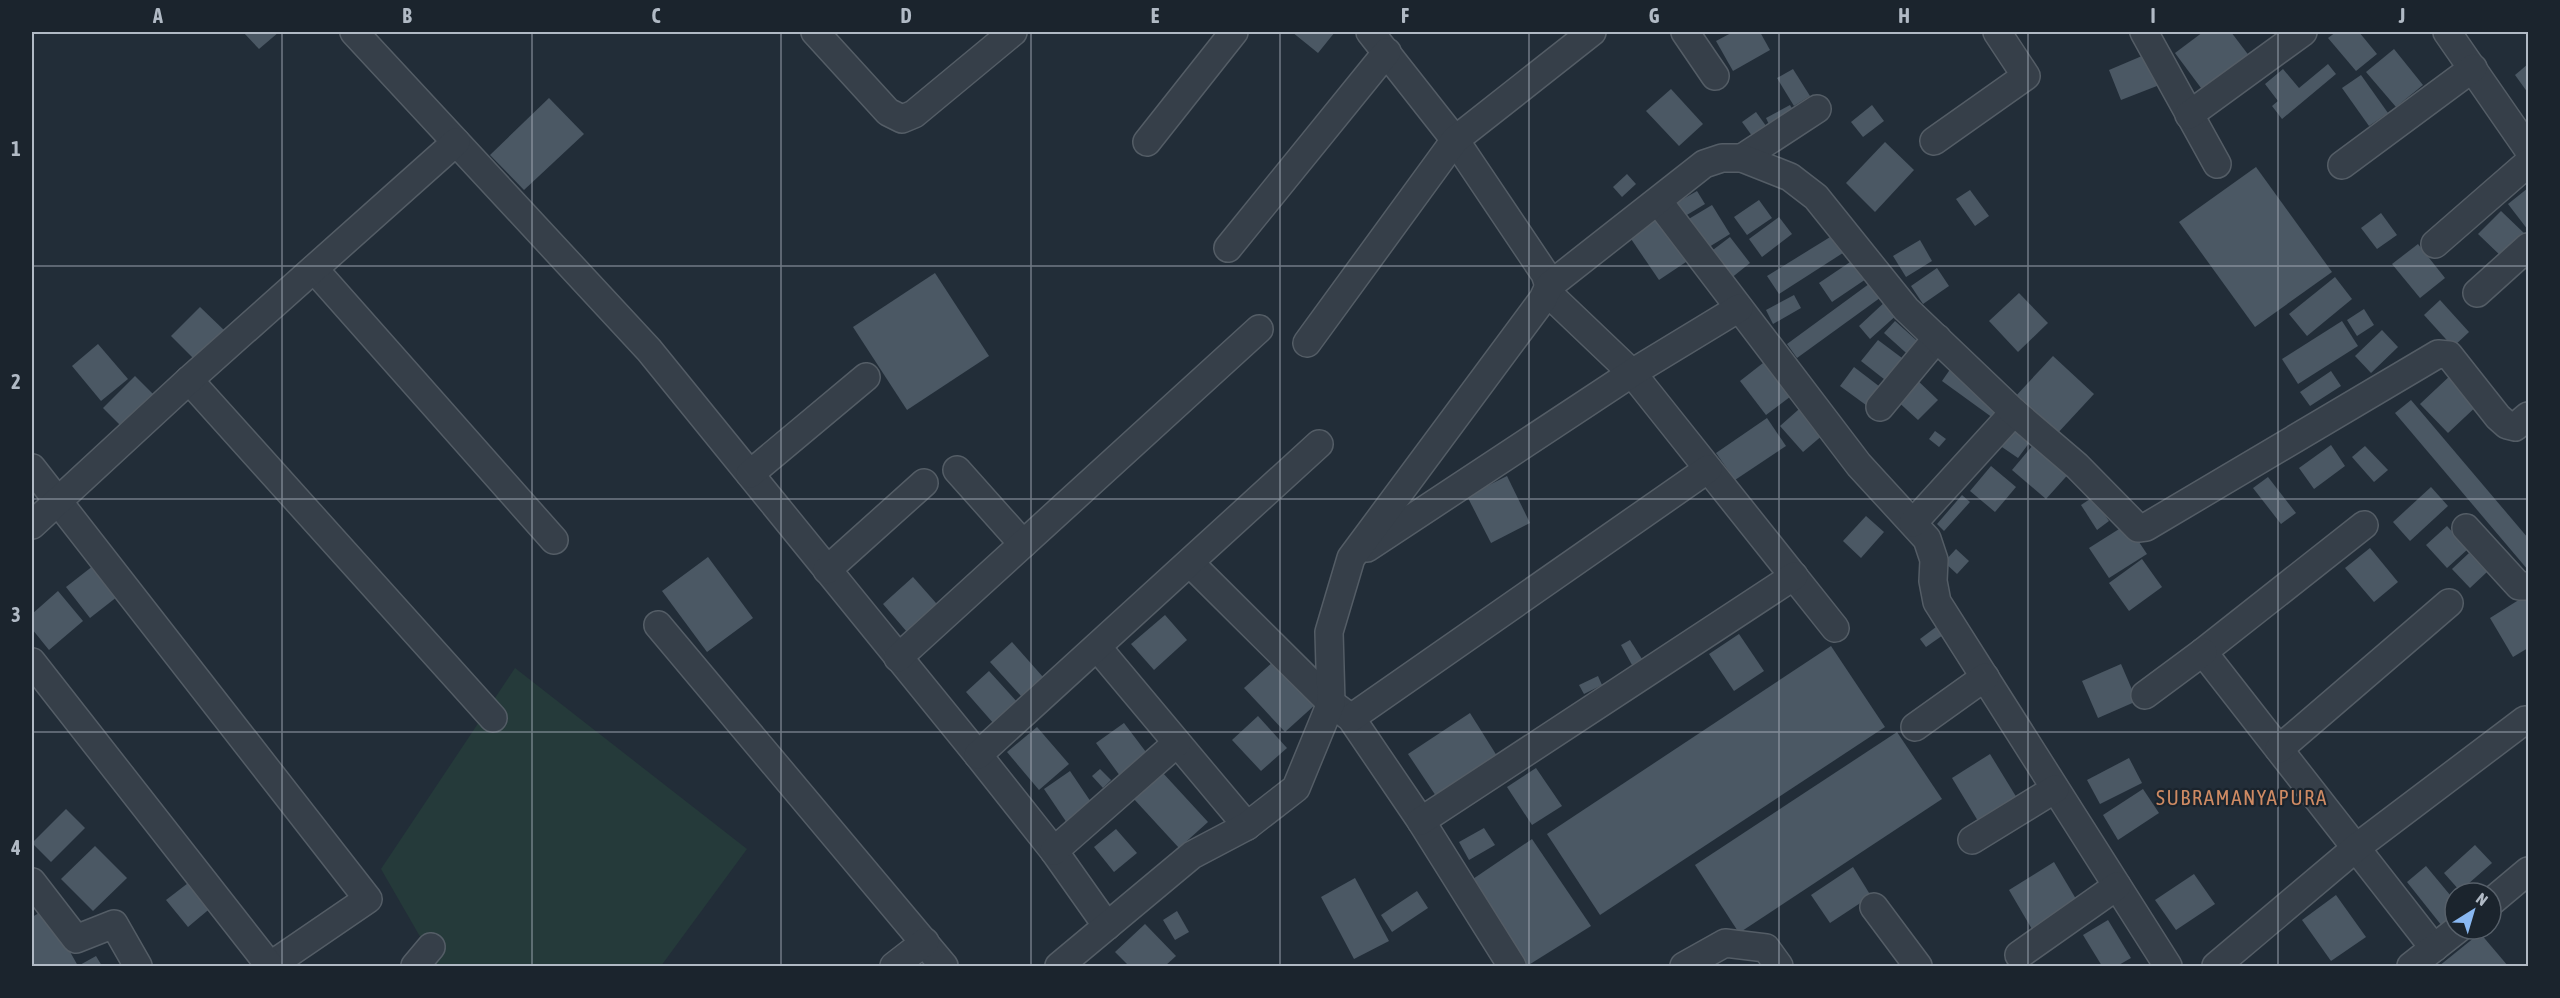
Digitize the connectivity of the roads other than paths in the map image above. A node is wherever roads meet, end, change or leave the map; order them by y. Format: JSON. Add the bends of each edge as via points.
{"nodes":[{"id":1,"x":354,"y":32,"type":"edge"},
{"id":2,"x":815,"y":32,"type":"edge"},
{"id":3,"x":1234,"y":32,"type":"edge"},
{"id":4,"x":1370,"y":32,"type":"edge"},
{"id":5,"x":1592,"y":32,"type":"edge"},
{"id":6,"x":1685,"y":32,"type":"edge"},
{"id":7,"x":1997,"y":32,"type":"edge"},
{"id":8,"x":2144,"y":32,"type":"edge"},
{"id":9,"x":2303,"y":32,"type":"edge"},
{"id":10,"x":2447,"y":32,"type":"edge"},
{"id":11,"x":997,"y":37,"type":"edge"},
{"id":12,"x":1387,"y":52,"type":"junction"},
{"id":13,"x":2473,"y":68,"type":"junction"},
{"id":14,"x":1715,"y":76,"type":"dead end"},
{"id":15,"x":1817,"y":109,"type":"dead end"},
{"id":16,"x":2189,"y":116,"type":"junction"},
{"id":17,"x":1455,"y":140,"type":"junction"},
{"id":18,"x":456,"y":141,"type":"junction"},
{"id":19,"x":1934,"y":141,"type":"dead end"},
{"id":20,"x":1147,"y":142,"type":"dead end"},
{"id":21,"x":2529,"y":149,"type":"edge"},
{"id":22,"x":1742,"y":158,"type":"junction"},
{"id":23,"x":2529,"y":163,"type":"edge"},
{"id":24,"x":2217,"y":164,"type":"dead end"},
{"id":25,"x":2342,"y":165,"type":"dead end"},
{"id":26,"x":1658,"y":201,"type":"junction"},
{"id":27,"x":2436,"y":244,"type":"dead end"},
{"id":28,"x":2529,"y":247,"type":"edge"},
{"id":29,"x":1228,"y":248,"type":"dead end"},
{"id":30,"x":314,"y":269,"type":"junction"},
{"id":31,"x":1548,"y":290,"type":"junction"},
{"id":32,"x":2477,"y":292,"type":"dead end"},
{"id":33,"x":1739,"y":308,"type":"junction"},
{"id":34,"x":1259,"y":329,"type":"dead end"},
{"id":35,"x":1937,"y":338,"type":"junction"},
{"id":36,"x":1307,"y":344,"type":"dead end"},
{"id":37,"x":1632,"y":373,"type":"junction"},
{"id":38,"x":866,"y":377,"type":"dead end"},
{"id":39,"x":189,"y":380,"type":"junction"},
{"id":40,"x":1880,"y":407,"type":"dead end"},
{"id":41,"x":2014,"y":412,"type":"junction"},
{"id":42,"x":2529,"y":416,"type":"edge"},
{"id":43,"x":1319,"y":444,"type":"dead end"},
{"id":44,"x":32,"y":468,"type":"edge"},
{"id":45,"x":1708,"y":469,"type":"junction"},
{"id":46,"x":957,"y":470,"type":"dead end"},
{"id":47,"x":750,"y":474,"type":"junction"},
{"id":48,"x":924,"y":483,"type":"dead end"},
{"id":49,"x":58,"y":501,"type":"junction"},
{"id":50,"x":1913,"y":523,"type":"junction"},
{"id":51,"x":32,"y":525,"type":"edge"},
{"id":52,"x":2364,"y":525,"type":"dead end"},
{"id":53,"x":2466,"y":528,"type":"dead end"},
{"id":54,"x":554,"y":540,"type":"dead end"},
{"id":55,"x":1023,"y":544,"type":"junction"},
{"id":56,"x":1351,"y":558,"type":"junction"},
{"id":57,"x":1190,"y":563,"type":"junction"},
{"id":58,"x":827,"y":570,"type":"junction"},
{"id":59,"x":1794,"y":576,"type":"junction"},
{"id":60,"x":2529,"y":586,"type":"edge"},
{"id":61,"x":2449,"y":603,"type":"dead end"},
{"id":62,"x":658,"y":625,"type":"dead end"},
{"id":63,"x":1835,"y":628,"type":"dead end"},
{"id":64,"x":1097,"y":647,"type":"junction"},
{"id":65,"x":2203,"y":652,"type":"junction"},
{"id":66,"x":898,"y":658,"type":"junction"},
{"id":67,"x":32,"y":662,"type":"edge"},
{"id":68,"x":1984,"y":677,"type":"junction"},
{"id":69,"x":2145,"y":695,"type":"dead end"},
{"id":70,"x":1341,"y":710,"type":"junction"},
{"id":71,"x":493,"y":718,"type":"dead end"},
{"id":72,"x":2526,"y":720,"type":"dead end"},
{"id":73,"x":1915,"y":727,"type":"dead end"},
{"id":74,"x":1177,"y":743,"type":"junction"},
{"id":75,"x":2279,"y":749,"type":"junction"},
{"id":76,"x":978,"y":755,"type":"junction"},
{"id":77,"x":2055,"y":789,"type":"junction"},
{"id":78,"x":1420,"y":821,"type":"junction"},
{"id":79,"x":1247,"y":826,"type":"junction"},
{"id":80,"x":1972,"y":840,"type":"dead end"},
{"id":81,"x":2357,"y":847,"type":"junction"},
{"id":82,"x":1054,"y":851,"type":"junction"},
{"id":83,"x":2529,"y":871,"type":"edge"},
{"id":84,"x":32,"y":882,"type":"edge"},
{"id":85,"x":2116,"y":886,"type":"junction"},
{"id":86,"x":2503,"y":892,"type":"edge"},
{"id":87,"x":1874,"y":907,"type":"dead end"},
{"id":88,"x":1107,"y":926,"type":"junction"},
{"id":89,"x":2443,"y":941,"type":"edge"},
{"id":90,"x":925,"y":942,"type":"junction"},
{"id":91,"x":2434,"y":948,"type":"junction"},
{"id":92,"x":2019,"y":955,"type":"dead end"},
{"id":93,"x":305,"y":956,"type":"edge"},
{"id":94,"x":1074,"y":962,"type":"edge"},
{"id":95,"x":138,"y":966,"type":"edge"},
{"id":96,"x":270,"y":966,"type":"edge"},
{"id":97,"x":894,"y":966,"type":"edge"},
{"id":98,"x":944,"y":966,"type":"edge"},
{"id":99,"x":1512,"y":966,"type":"edge"},
{"id":100,"x":1684,"y":966,"type":"edge"},
{"id":101,"x":1779,"y":966,"type":"edge"},
{"id":102,"x":1918,"y":966,"type":"edge"},
{"id":103,"x":2168,"y":966,"type":"edge"},
{"id":104,"x":2216,"y":966,"type":"edge"},
{"id":105,"x":2411,"y":966,"type":"edge"}],
"edges":[{"from":1,"to":18,"type":"street"},
{"from":2,"to":11,"type":"street","via":[[888,112],[902,119],[914,114]]},
{"from":3,"to":20,"type":"street"},
{"from":4,"to":12,"type":"street"},
{"from":5,"to":17,"type":"street"},
{"from":6,"to":14,"type":"street"},
{"from":7,"to":19,"type":"street","via":[[2026,76]]},
{"from":8,"to":16,"type":"street"},
{"from":9,"to":16,"type":"street"},
{"from":10,"to":13,"type":"street"},
{"from":12,"to":17,"type":"street"},
{"from":12,"to":29,"type":"street"},
{"from":13,"to":21,"type":"street"},
{"from":13,"to":25,"type":"street"},
{"from":15,"to":22,"type":"street"},
{"from":16,"to":24,"type":"street"},
{"from":17,"to":31,"type":"street","via":[[1545,274]]},
{"from":17,"to":36,"type":"street"},
{"from":18,"to":30,"type":"street"},
{"from":18,"to":47,"type":"street","via":[[649,350]]},
{"from":22,"to":26,"type":"street","via":[[1722,158],[1704,164]]},
{"from":22,"to":35,"type":"street","via":[[1790,177],[1816,197],[1906,309]]},
{"from":23,"to":27,"type":"street"},
{"from":26,"to":31,"type":"street"},
{"from":26,"to":33,"type":"street"},
{"from":28,"to":32,"type":"street"},
{"from":30,"to":39,"type":"street"},
{"from":30,"to":54,"type":"street"},
{"from":31,"to":37,"type":"street"},
{"from":31,"to":56,"type":"street"},
{"from":33,"to":37,"type":"street"},
{"from":33,"to":50,"type":"street","via":[[1858,465]]},
{"from":34,"to":55,"type":"street"},
{"from":35,"to":40,"type":"street"},
{"from":35,"to":41,"type":"street"},
{"from":37,"to":45,"type":"street"},
{"from":37,"to":56,"type":"street"},
{"from":38,"to":47,"type":"street"},
{"from":39,"to":49,"type":"street"},
{"from":39,"to":71,"type":"street"},
{"from":41,"to":42,"type":"street","via":[[2077,466],[2138,528],[2146,527],[2438,354],[2449,355],[2507,425],[2515,427]]},
{"from":41,"to":50,"type":"street"},
{"from":43,"to":57,"type":"street"},
{"from":44,"to":49,"type":"street"},
{"from":45,"to":59,"type":"street"},
{"from":45,"to":70,"type":"street"},
{"from":46,"to":55,"type":"street"},
{"from":47,"to":58,"type":"street"},
{"from":48,"to":58,"type":"street"},
{"from":49,"to":51,"type":"street"},
{"from":49,"to":93,"type":"street","via":[[368,899]]},
{"from":50,"to":68,"type":"street","via":[[1931,547],[1937,602]]},
{"from":52,"to":65,"type":"street"},
{"from":53,"to":60,"type":"street","via":[[2519,586]]},
{"from":55,"to":66,"type":"street"},
{"from":56,"to":70,"type":"street","via":[[1329,632]]},
{"from":57,"to":64,"type":"street"},
{"from":57,"to":70,"type":"street"},
{"from":58,"to":66,"type":"street"},
{"from":59,"to":63,"type":"street"},
{"from":59,"to":78,"type":"street"},
{"from":61,"to":75,"type":"street"},
{"from":62,"to":90,"type":"street"},
{"from":64,"to":74,"type":"street"},
{"from":64,"to":76,"type":"street"},
{"from":65,"to":69,"type":"street"},
{"from":65,"to":75,"type":"street"},
{"from":66,"to":76,"type":"street"},
{"from":67,"to":96,"type":"street"},
{"from":68,"to":73,"type":"street"},
{"from":68,"to":77,"type":"street"},
{"from":70,"to":78,"type":"street"},
{"from":70,"to":79,"type":"street","via":[[1296,788]]},
{"from":72,"to":81,"type":"street"},
{"from":74,"to":79,"type":"street"},
{"from":74,"to":82,"type":"street"},
{"from":75,"to":81,"type":"street"},
{"from":76,"to":82,"type":"street"},
{"from":77,"to":80,"type":"street"},
{"from":77,"to":85,"type":"street"},
{"from":78,"to":99,"type":"street"},
{"from":79,"to":88,"type":"street","via":[[1192,855]]},
{"from":81,"to":91,"type":"street"},
{"from":81,"to":104,"type":"street"},
{"from":82,"to":88,"type":"street"},
{"from":83,"to":86,"type":"street"},
{"from":84,"to":95,"type":"street","via":[[76,939],[114,924]]},
{"from":85,"to":92,"type":"street"},
{"from":85,"to":103,"type":"street"},
{"from":87,"to":102,"type":"street"},
{"from":88,"to":94,"type":"street"},
{"from":89,"to":91,"type":"street"},
{"from":90,"to":97,"type":"street"},
{"from":90,"to":98,"type":"street"},
{"from":91,"to":105,"type":"street"},
{"from":93,"to":96,"type":"street"},
{"from":100,"to":101,"type":"street","via":[[1725,943],[1766,948]]}]}
